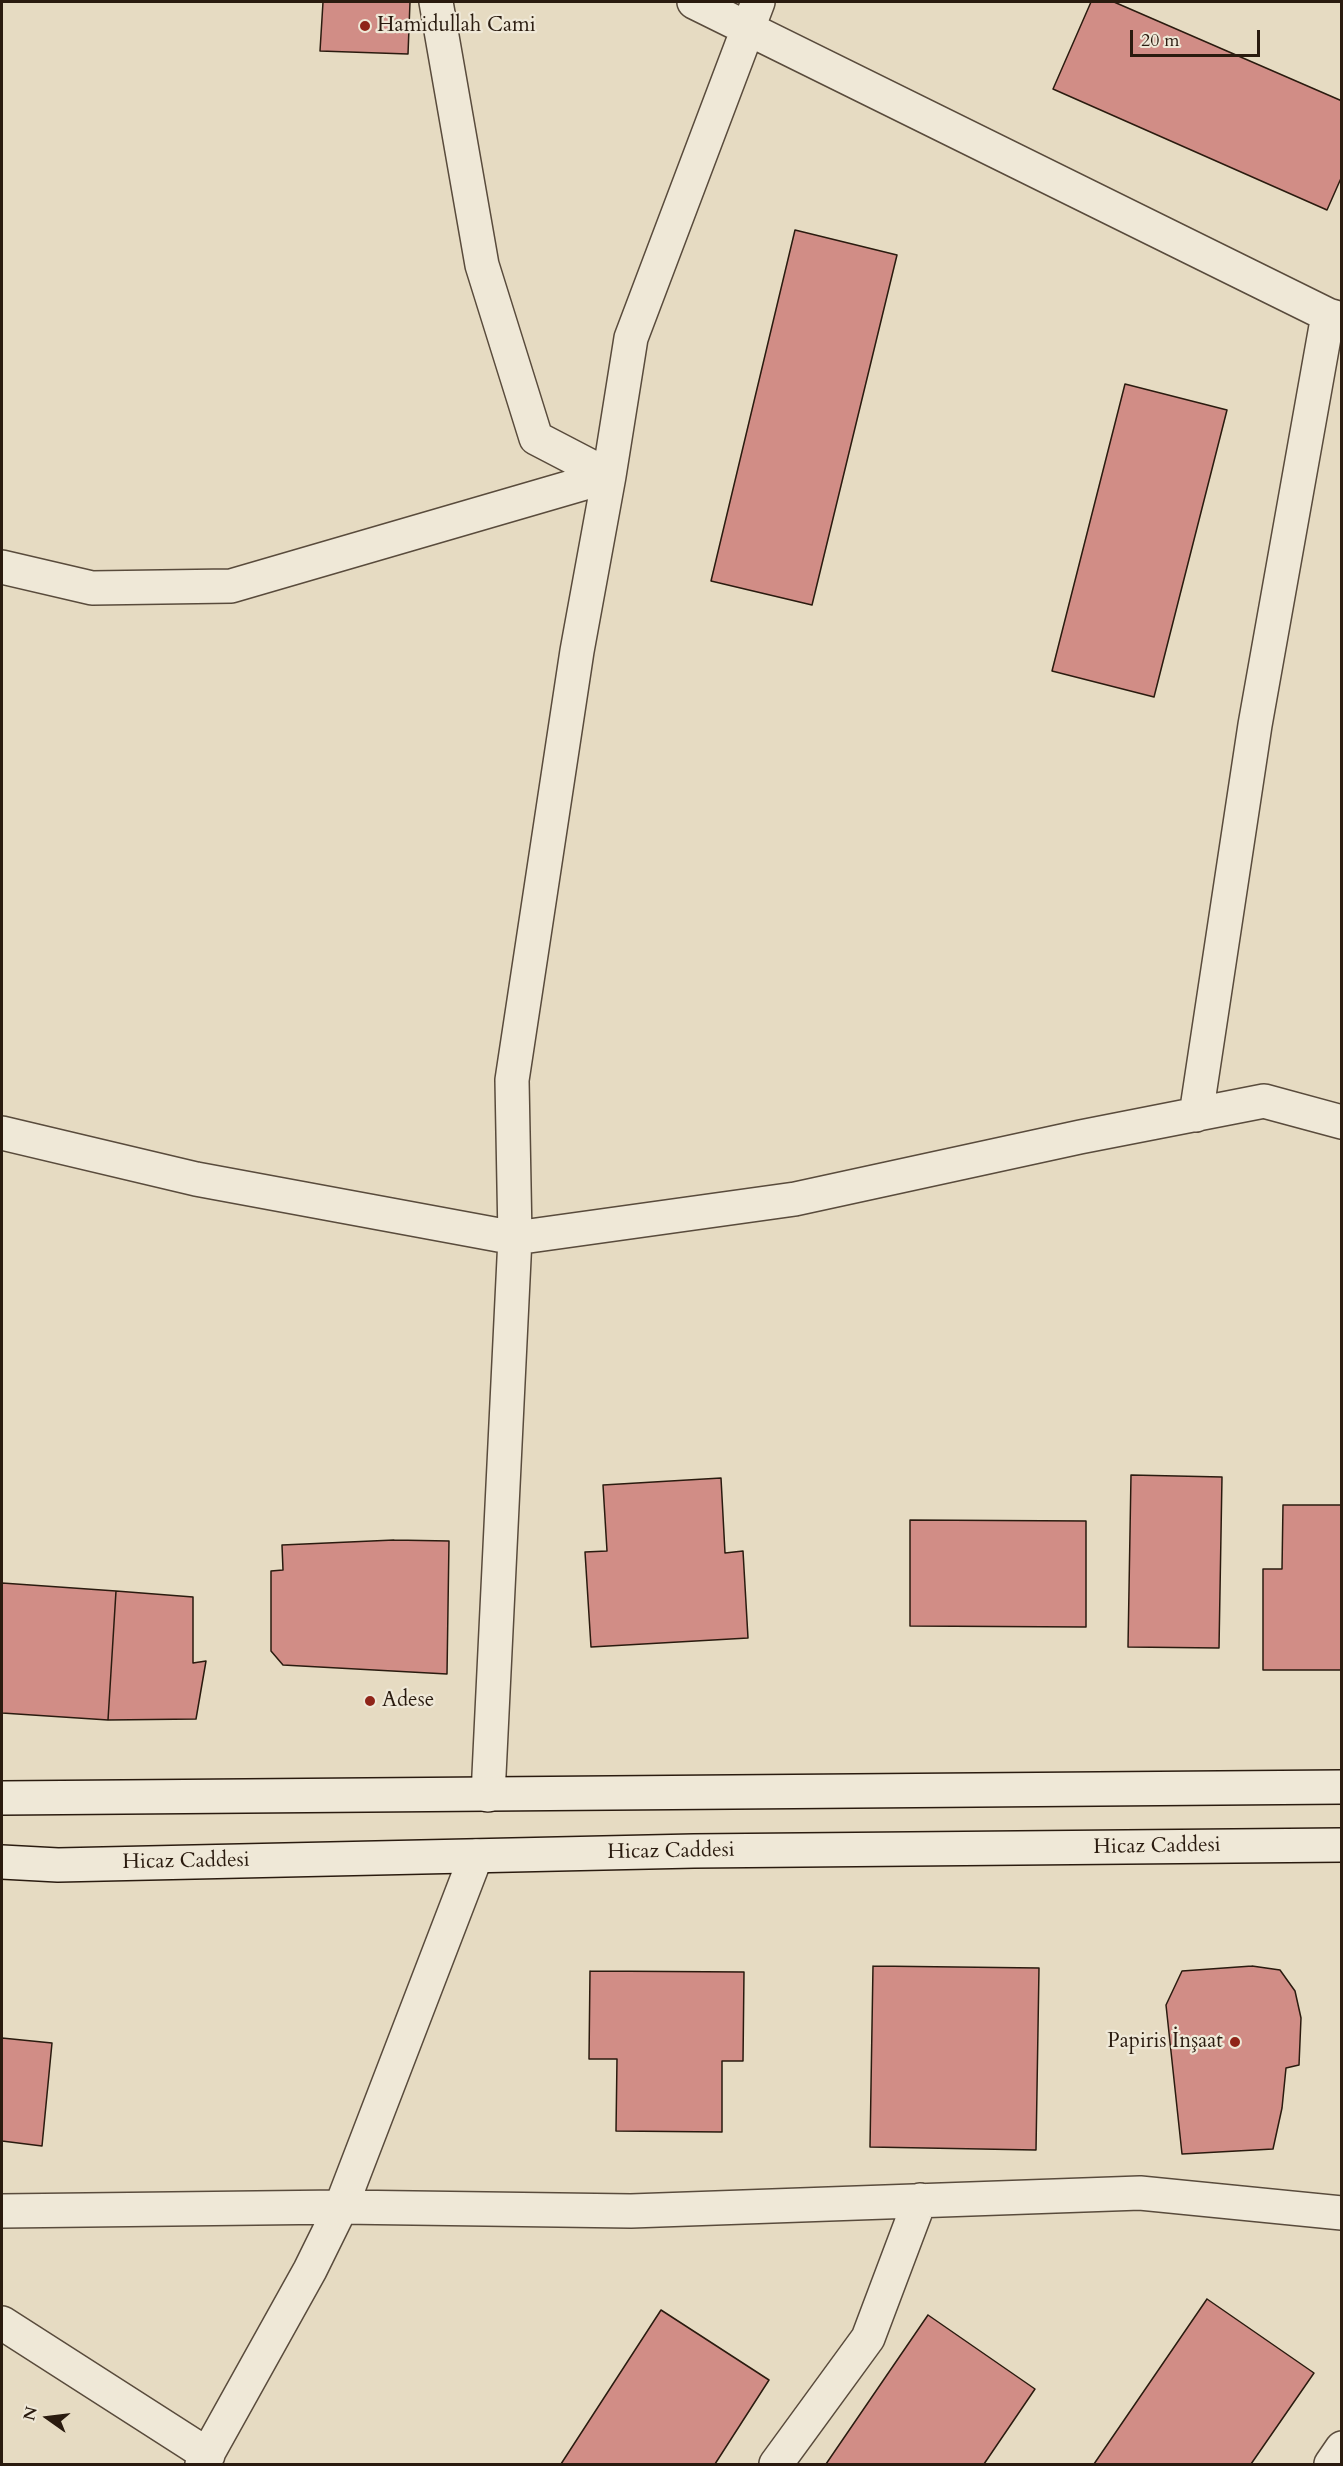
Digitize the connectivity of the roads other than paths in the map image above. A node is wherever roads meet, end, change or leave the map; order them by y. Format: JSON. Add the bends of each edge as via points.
{"nodes":[{"id":1,"x":436,"y":2,"type":"edge"},
{"id":2,"x":694,"y":2,"type":"edge"},
{"id":3,"x":752,"y":15,"type":"edge"},
{"id":4,"x":1335,"y":317,"type":"edge"},
{"id":5,"x":609,"y":476,"type":"junction"},
{"id":6,"x":2,"y":567,"type":"edge"},
{"id":7,"x":1196,"y":1115,"type":"junction"},
{"id":8,"x":1341,"y":1122,"type":"edge"},
{"id":9,"x":2,"y":1134,"type":"edge"},
{"id":10,"x":515,"y":1238,"type":"junction"},
{"id":11,"x":1341,"y":1787,"type":"edge"},
{"id":12,"x":488,"y":1795,"type":"junction"},
{"id":13,"x":2,"y":1798,"type":"edge"},
{"id":14,"x":1341,"y":1845,"type":"edge"},
{"id":15,"x":476,"y":1856,"type":"junction"},
{"id":16,"x":2,"y":1862,"type":"edge"},
{"id":17,"x":920,"y":2200,"type":"junction"},
{"id":18,"x":341,"y":2207,"type":"junction"},
{"id":19,"x":2,"y":2211,"type":"edge"},
{"id":20,"x":1341,"y":2213,"type":"edge"},
{"id":21,"x":2,"y":2323,"type":"edge"},
{"id":22,"x":1341,"y":2448,"type":"edge"},
{"id":23,"x":205,"y":2460,"type":"edge"},
{"id":24,"x":776,"y":2464,"type":"edge"},
{"id":25,"x":1330,"y":2464,"type":"edge"}],
"edges":[{"from":1,"to":5,"type":"street","via":[[482,266],[536,438]]},
{"from":2,"to":3,"type":"street"},
{"from":3,"to":4,"type":"street"},
{"from":3,"to":5,"type":"street","via":[[631,338]]},
{"from":4,"to":7,"type":"street","via":[[1256,725]]},
{"from":5,"to":6,"type":"street","via":[[231,586],[92,588]]},
{"from":5,"to":10,"type":"street","via":[[577,651],[512,1080]]},
{"from":7,"to":8,"type":"street","via":[[1264,1101]]},
{"from":7,"to":10,"type":"street","via":[[795,1199]]},
{"from":9,"to":10,"type":"street","via":[[196,1179]]},
{"from":10,"to":12,"type":"street"},
{"from":11,"to":12,"type":"street"},
{"from":12,"to":13,"type":"street"},
{"from":14,"to":15,"type":"street","name":"Hicaz Caddesi"},
{"from":15,"to":16,"type":"street","name":"Hicaz Caddesi","via":[[58,1865]]},
{"from":15,"to":18,"type":"street"},
{"from":17,"to":18,"type":"street","via":[[631,2211]]},
{"from":17,"to":20,"type":"street","via":[[1140,2193]]},
{"from":17,"to":24,"type":"street","via":[[868,2338]]},
{"from":18,"to":19,"type":"street"},
{"from":18,"to":23,"type":"street"},
{"from":21,"to":23,"type":"street"},
{"from":22,"to":25,"type":"street"}]}
